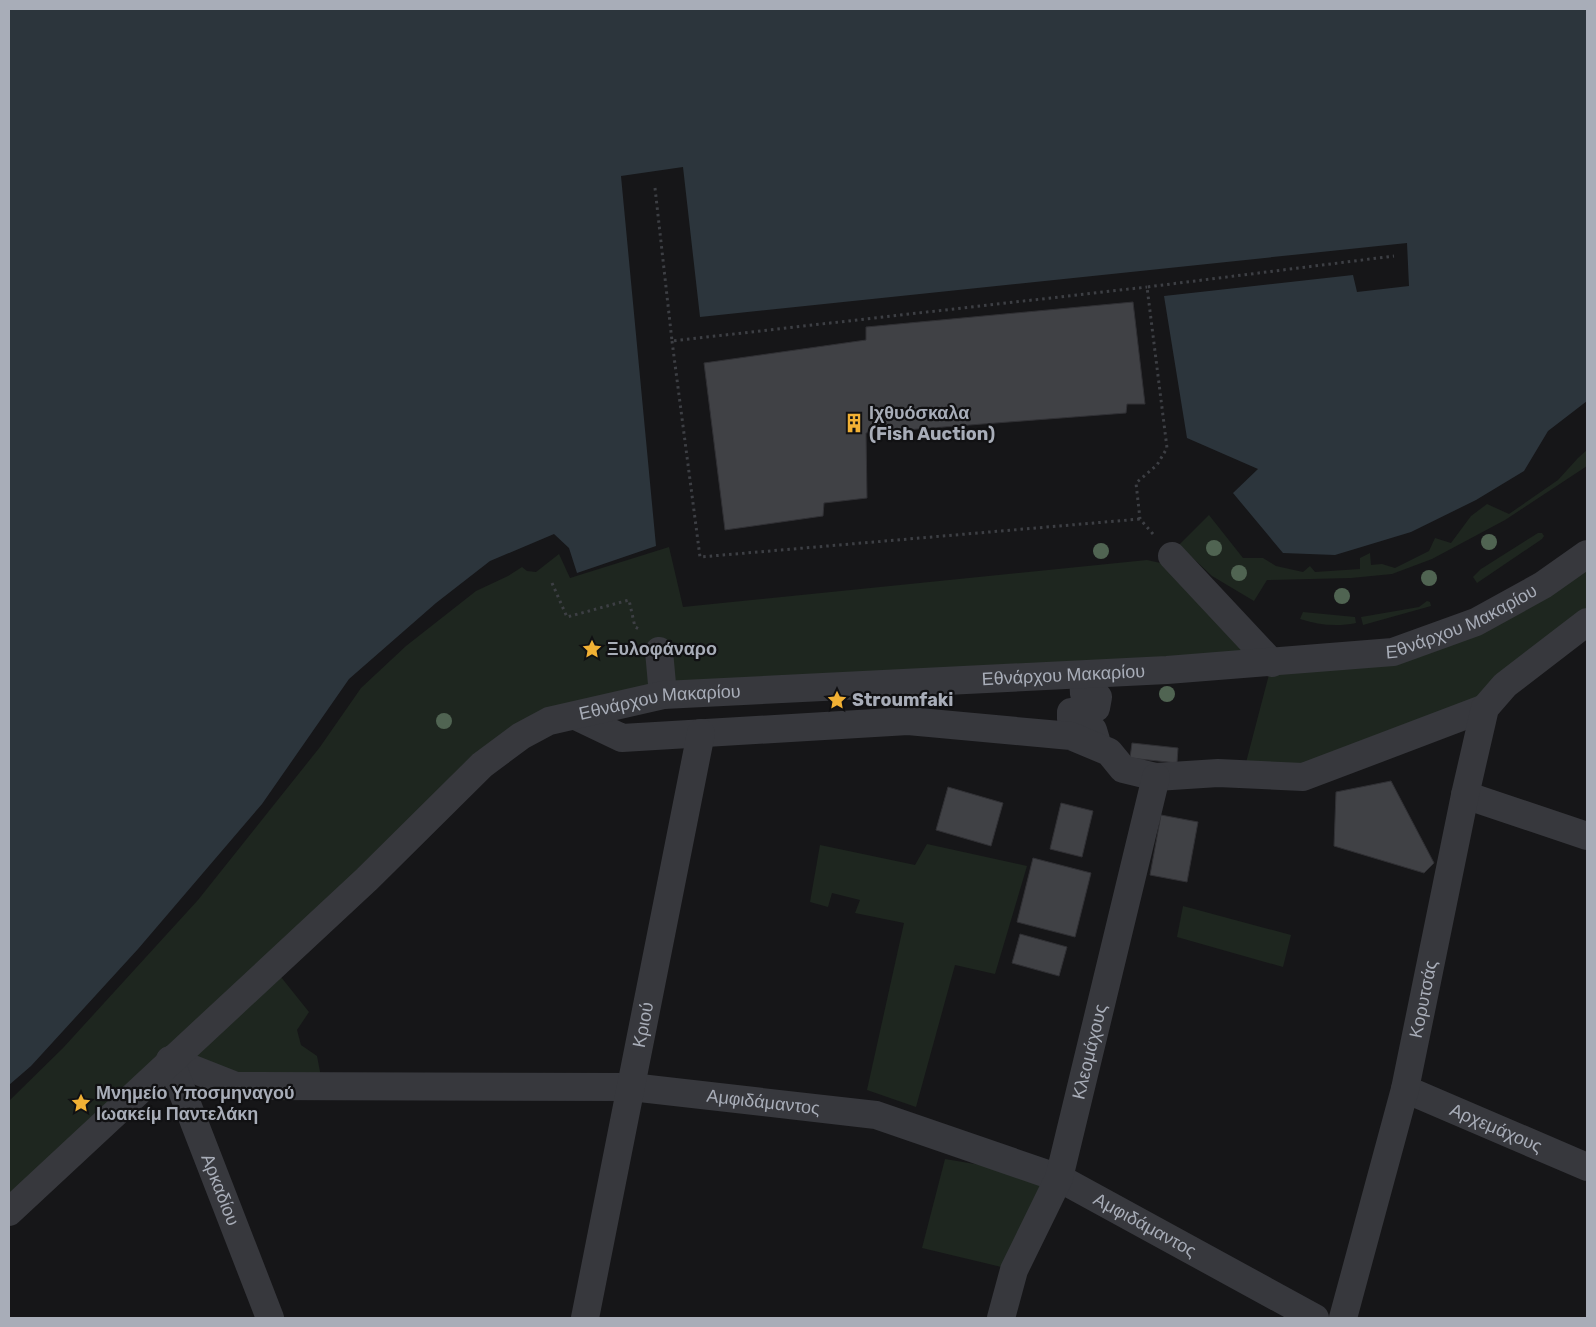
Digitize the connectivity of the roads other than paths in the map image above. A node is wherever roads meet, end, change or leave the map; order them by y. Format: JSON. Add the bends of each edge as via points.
{"nodes":[{"id":1,"x":1587,"y":554,"type":"edge"},
{"id":2,"x":1172,"y":556,"type":"road end"},
{"id":3,"x":1587,"y":622,"type":"edge"},
{"id":4,"x":659,"y":651,"type":"dead end"},
{"id":5,"x":1272,"y":663,"type":"junction"},
{"id":6,"x":1083,"y":675,"type":"junction"},
{"id":7,"x":663,"y":694,"type":"junction"},
{"id":8,"x":1485,"y":708,"type":"junction"},
{"id":9,"x":576,"y":716,"type":"junction"},
{"id":10,"x":701,"y":733,"type":"junction"},
{"id":11,"x":1098,"y":749,"type":"junction"},
{"id":12,"x":1156,"y":777,"type":"junction"},
{"id":13,"x":1465,"y":795,"type":"junction"},
{"id":14,"x":1587,"y":836,"type":"edge"},
{"id":15,"x":170,"y":1060,"type":"junction"},
{"id":16,"x":631,"y":1087,"type":"junction"},
{"id":17,"x":1405,"y":1089,"type":"junction"},
{"id":18,"x":1587,"y":1167,"type":"edge"},
{"id":19,"x":1058,"y":1178,"type":"junction"},
{"id":20,"x":9,"y":1212,"type":"edge"},
{"id":21,"x":270,"y":1318,"type":"edge"},
{"id":22,"x":585,"y":1318,"type":"edge"},
{"id":23,"x":1001,"y":1318,"type":"edge"},
{"id":24,"x":1315,"y":1318,"type":"edge"},
{"id":25,"x":1343,"y":1318,"type":"edge"}],
"edges":[{"from":1,"to":5,"type":"street","name":"Εθνάρχου Μακαρίου","via":[[1543,585],[1476,622],[1393,652]]},
{"from":2,"to":5,"type":"street"},
{"from":3,"to":8,"type":"street","name":"Κορυτσάς","via":[[1505,685]]},
{"from":4,"to":7,"type":"street"},
{"from":5,"to":6,"type":"street","name":"Εθνάρχου Μακαρίου"},
{"from":6,"to":7,"type":"street","name":"Εθνάρχου Μακαρίου"},
{"from":6,"to":11,"type":"street","via":[[1084,694],[1098,696],[1096,708],[1071,712],[1071,719],[1092,730]]},
{"from":7,"to":9,"type":"street","name":"Εθνάρχου Μακαρίου"},
{"from":8,"to":12,"type":"street","via":[[1303,777],[1218,773]]},
{"from":8,"to":13,"type":"street","name":"Κορυτσάς"},
{"from":9,"to":10,"type":"street","via":[[622,738]]},
{"from":9,"to":15,"type":"street","name":"Εθνάρχου Μακαρίου","via":[[549,720],[482,765],[366,879]]},
{"from":10,"to":11,"type":"street","via":[[908,720],[1071,736]]},
{"from":10,"to":16,"type":"street","name":"Κριού"},
{"from":11,"to":12,"type":"street","via":[[1109,752],[1123,769]]},
{"from":12,"to":19,"type":"street","name":"Κλεομάχους"},
{"from":13,"to":14,"type":"street"},
{"from":13,"to":17,"type":"street","name":"Κορυτσάς"},
{"from":15,"to":16,"type":"street","name":"Αμφιδάμαντος","via":[[236,1086]]},
{"from":15,"to":20,"type":"street","name":"Εθνάρχου Μακαρίου"},
{"from":15,"to":21,"type":"street","name":"Αρκαδίου"},
{"from":16,"to":19,"type":"street","name":"Αμφιδάμαντος","via":[[876,1115]]},
{"from":16,"to":22,"type":"street","name":"Κριού"},
{"from":17,"to":18,"type":"street","name":"Αρχεμάχους"},
{"from":17,"to":25,"type":"street","name":"Κορυτσάς"},
{"from":19,"to":23,"type":"street","name":"Κλεομάχους","via":[[1014,1270]]},
{"from":19,"to":24,"type":"street","name":"Αμφιδάμαντος"}]}
